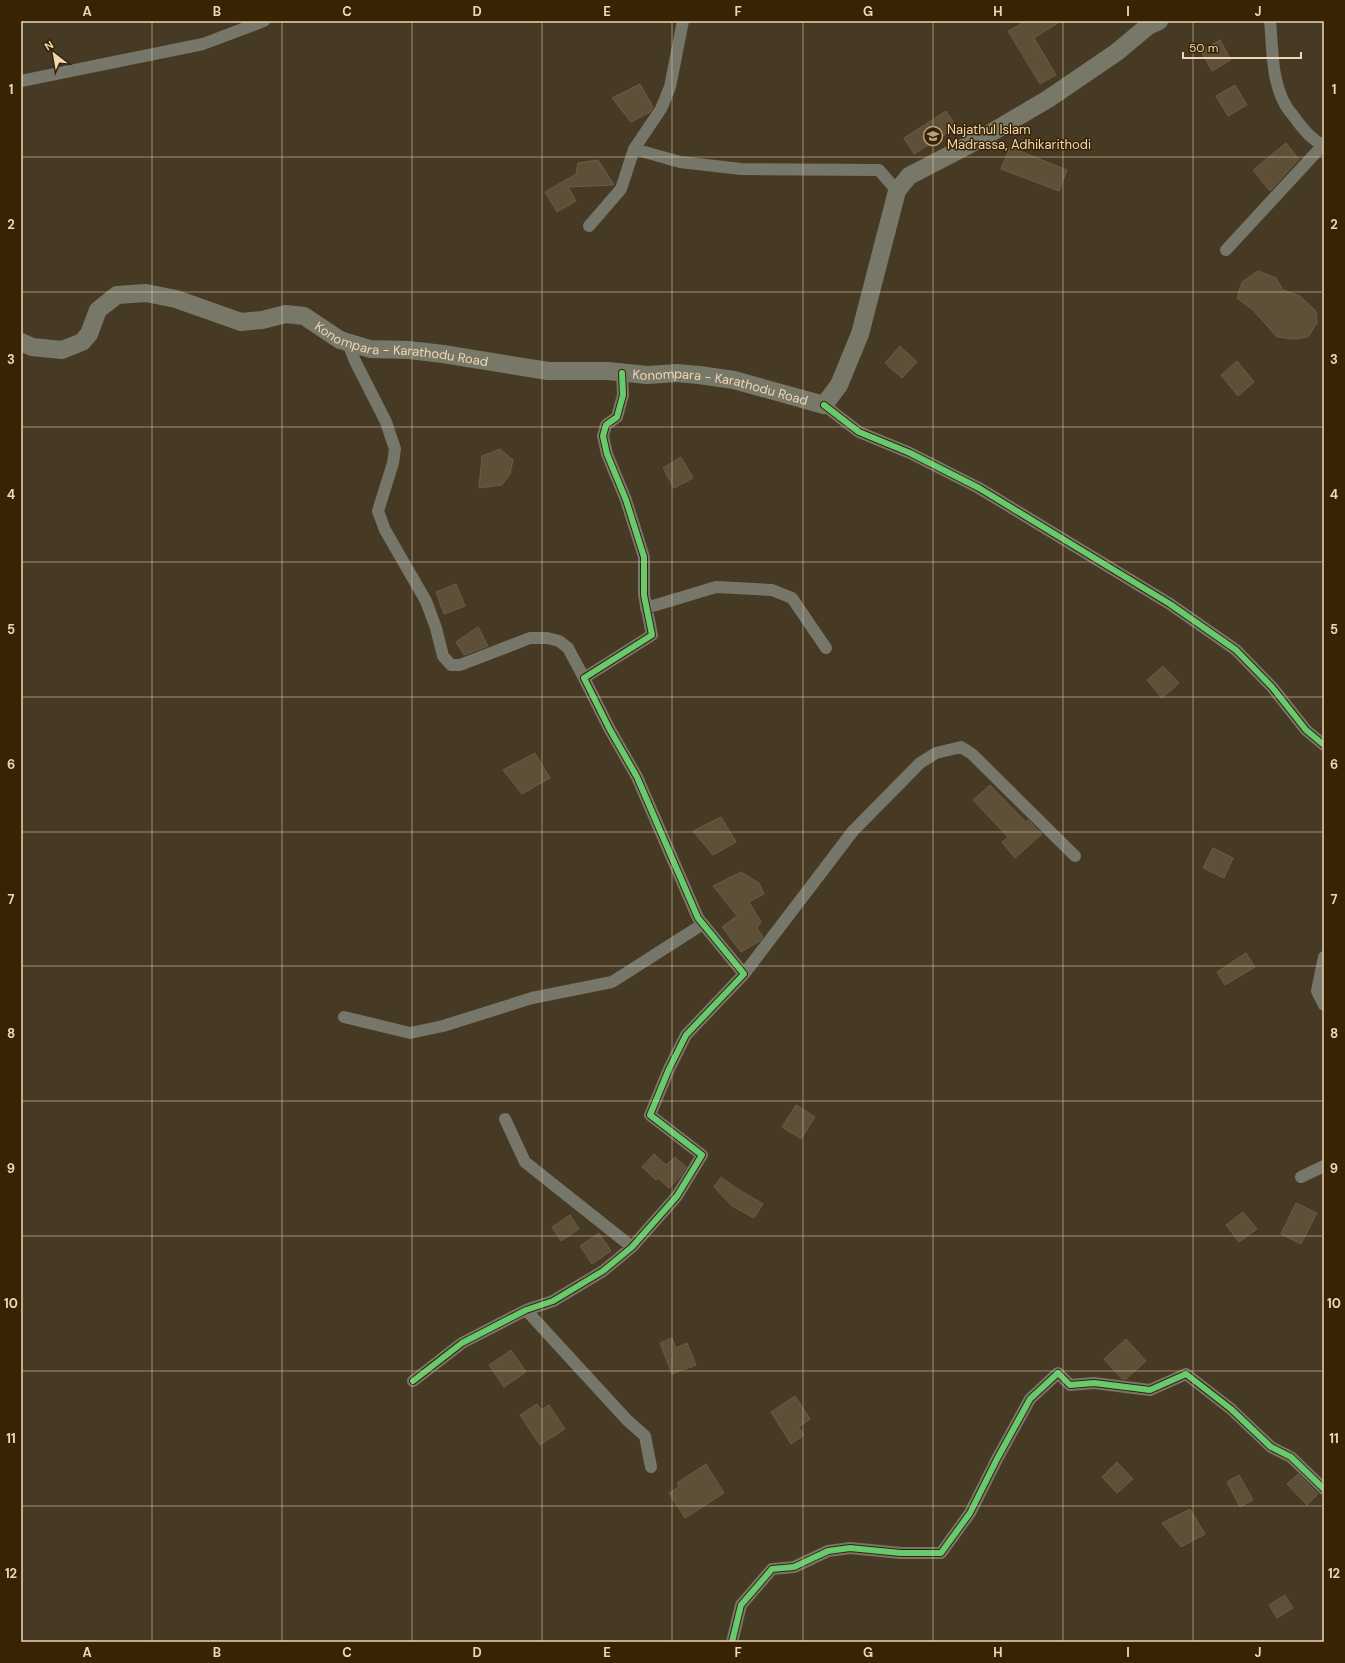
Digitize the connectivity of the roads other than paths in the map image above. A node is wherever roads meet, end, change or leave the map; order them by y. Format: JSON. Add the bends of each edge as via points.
{"nodes":[{"id":1,"x":264,"y":21,"type":"edge"},
{"id":2,"x":683,"y":21,"type":"edge"},
{"id":3,"x":1159,"y":21,"type":"edge"},
{"id":4,"x":1270,"y":21,"type":"edge"},
{"id":5,"x":21,"y":81,"type":"edge"},
{"id":6,"x":1323,"y":146,"type":"edge"},
{"id":7,"x":634,"y":149,"type":"junction"},
{"id":8,"x":897,"y":191,"type":"junction"},
{"id":9,"x":589,"y":226,"type":"dead end"},
{"id":10,"x":1226,"y":250,"type":"dead end"},
{"id":11,"x":21,"y":342,"type":"edge"},
{"id":12,"x":348,"y":342,"type":"junction"},
{"id":13,"x":622,"y":373,"type":"junction"},
{"id":14,"x":824,"y":405,"type":"junction"},
{"id":15,"x":646,"y":608,"type":"junction"},
{"id":16,"x":826,"y":648,"type":"dead end"},
{"id":17,"x":584,"y":678,"type":"junction"},
{"id":18,"x":1324,"y":745,"type":"edge"},
{"id":19,"x":1075,"y":856,"type":"dead end"},
{"id":20,"x":704,"y":924,"type":"junction"},
{"id":21,"x":1324,"y":957,"type":"edge"},
{"id":22,"x":744,"y":974,"type":"junction"},
{"id":23,"x":1324,"y":1005,"type":"edge"},
{"id":24,"x":344,"y":1017,"type":"dead end"},
{"id":25,"x":505,"y":1119,"type":"dead end"},
{"id":26,"x":1324,"y":1166,"type":"edge"},
{"id":27,"x":1301,"y":1177,"type":"dead end"},
{"id":28,"x":632,"y":1247,"type":"junction"},
{"id":29,"x":526,"y":1310,"type":"junction"},
{"id":30,"x":413,"y":1381,"type":"dead end"},
{"id":31,"x":650,"y":1467,"type":"dead end"},
{"id":32,"x":1324,"y":1489,"type":"edge"},
{"id":33,"x":732,"y":1642,"type":"edge"}],
"edges":[{"from":1,"to":5,"type":"street","via":[[203,44]]},
{"from":2,"to":7,"type":"street","via":[[670,87],[661,109]]},
{"from":3,"to":8,"type":"main road","name":"Konompara - Karathodu Road","via":[[1148,26],[1117,52],[1048,99],[982,138],[909,176]]},
{"from":4,"to":6,"type":"street","via":[[1279,93],[1286,107],[1305,130]]},
{"from":6,"to":10,"type":"street"},
{"from":7,"to":8,"type":"street","via":[[680,162],[741,169],[879,170]]},
{"from":7,"to":9,"type":"street","via":[[621,189]]},
{"from":8,"to":14,"type":"main road","name":"Konompara - Karathodu Road","via":[[860,334],[840,385]]},
{"from":11,"to":12,"type":"main road","name":"Konompara - Karathodu Road","via":[[32,347],[62,350],[82,342],[89,334],[98,310],[117,295],[146,293],[176,299],[241,322],[286,314],[304,316],[340,340]]},
{"from":12,"to":13,"type":"main road","name":"Konompara - Karathodu Road","via":[[370,349],[436,353],[548,370]]},
{"from":12,"to":17,"type":"street","via":[[386,422],[395,449],[378,511],[385,530],[426,601],[443,656],[451,665],[460,665],[530,638],[547,638],[559,641],[568,648]]},
{"from":13,"to":14,"type":"main road","name":"Konompara - Karathodu Road","via":[[677,373],[734,380]]},
{"from":13,"to":15,"type":"street","via":[[623,395],[617,417],[606,425],[603,436],[644,557]]},
{"from":14,"to":18,"type":"street","via":[[860,432],[910,453],[979,488],[1170,604],[1236,650],[1272,687],[1306,730]]},
{"from":15,"to":16,"type":"street","via":[[716,587],[772,590],[792,598]]},
{"from":15,"to":17,"type":"street","via":[[652,635]]},
{"from":17,"to":20,"type":"street","via":[[637,777],[698,918]]},
{"from":19,"to":22,"type":"street","via":[[972,754],[961,747],[936,753],[920,763],[853,831]]},
{"from":20,"to":22,"type":"street"},
{"from":20,"to":24,"type":"street","via":[[612,982],[532,998],[443,1026],[410,1033]]},
{"from":21,"to":23,"type":"street","via":[[1317,991]]},
{"from":22,"to":28,"type":"street","via":[[686,1036],[655,1102],[650,1115],[702,1155],[677,1196]]},
{"from":25,"to":28,"type":"street","via":[[525,1162]]},
{"from":26,"to":27,"type":"street"},
{"from":28,"to":29,"type":"street","via":[[597,1275],[553,1301]]},
{"from":29,"to":30,"type":"street","via":[[462,1343]]},
{"from":29,"to":31,"type":"street","via":[[627,1420],[645,1436]]},
{"from":32,"to":33,"type":"street","via":[[1291,1457],[1271,1447],[1231,1409],[1186,1374],[1150,1390],[1094,1383],[1070,1385],[1058,1373],[1030,1399],[970,1513],[941,1553],[901,1553],[850,1548],[828,1551],[794,1566],[772,1569],[741,1605]]}]}
